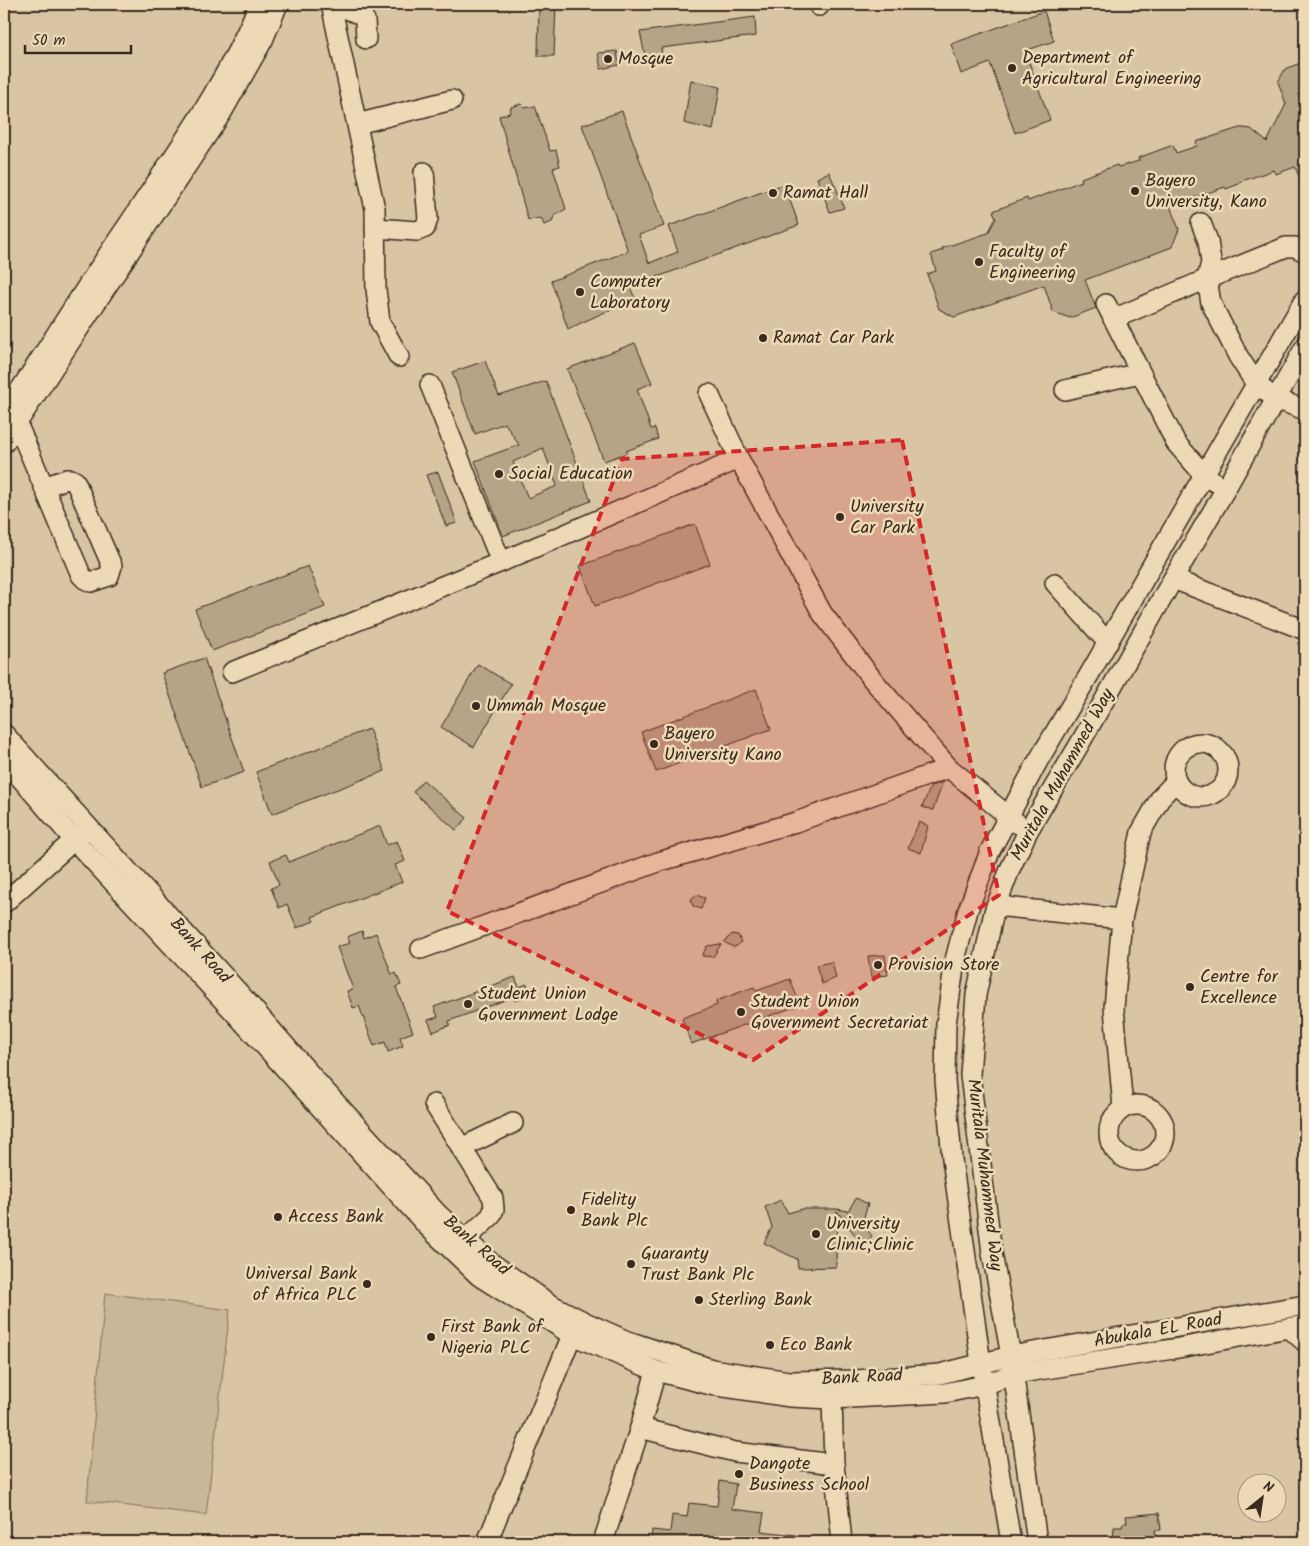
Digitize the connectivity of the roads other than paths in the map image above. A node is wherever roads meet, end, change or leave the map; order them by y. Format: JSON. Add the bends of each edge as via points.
{"nodes":[{"id":1,"x":259,"y":4,"type":"edge"},
{"id":2,"x":278,"y":4,"type":"edge"},
{"id":3,"x":333,"y":4,"type":"edge"},
{"id":4,"x":366,"y":39,"type":"dead end"},
{"id":5,"x":452,"y":100,"type":"dead end"},
{"id":6,"x":214,"y":110,"type":"junction"},
{"id":7,"x":358,"y":124,"type":"junction"},
{"id":8,"x":424,"y":172,"type":"dead end"},
{"id":9,"x":1201,"y":222,"type":"dead end"},
{"id":10,"x":375,"y":228,"type":"junction"},
{"id":11,"x":1305,"y":252,"type":"edge"},
{"id":12,"x":1207,"y":279,"type":"junction"},
{"id":13,"x":1305,"y":299,"type":"edge"},
{"id":14,"x":1305,"y":347,"type":"edge"},
{"id":15,"x":399,"y":357,"type":"dead end"},
{"id":16,"x":1140,"y":374,"type":"junction"},
{"id":17,"x":1256,"y":384,"type":"junction"},
{"id":18,"x":430,"y":385,"type":"dead end"},
{"id":19,"x":1065,"y":390,"type":"dead end"},
{"id":20,"x":709,"y":394,"type":"dead end"},
{"id":21,"x":1276,"y":399,"type":"junction"},
{"id":22,"x":1305,"y":410,"type":"edge"},
{"id":23,"x":10,"y":419,"type":"edge"},
{"id":24,"x":4,"y":443,"type":"edge"},
{"id":25,"x":739,"y":460,"type":"junction"},
{"id":26,"x":1204,"y":475,"type":"junction"},
{"id":27,"x":44,"y":487,"type":"junction"},
{"id":28,"x":1225,"y":490,"type":"junction"},
{"id":29,"x":501,"y":562,"type":"junction"},
{"id":30,"x":1172,"y":579,"type":"junction"},
{"id":31,"x":1055,"y":583,"type":"dead end"},
{"id":32,"x":1305,"y":630,"type":"edge"},
{"id":33,"x":1108,"y":643,"type":"junction"},
{"id":34,"x":232,"y":672,"type":"dead end"},
{"id":35,"x":4,"y":734,"type":"edge"},
{"id":36,"x":4,"y":759,"type":"edge"},
{"id":37,"x":949,"y":768,"type":"junction"},
{"id":38,"x":1176,"y":781,"type":"dead end"},
{"id":39,"x":1008,"y":817,"type":"junction"},
{"id":40,"x":88,"y":827,"type":"junction"},
{"id":41,"x":1028,"y":830,"type":"junction"},
{"id":42,"x":74,"y":840,"type":"junction"},
{"id":43,"x":6,"y":897,"type":"edge"},
{"id":44,"x":996,"y":906,"type":"junction"},
{"id":45,"x":1122,"y":919,"type":"junction"},
{"id":46,"x":421,"y":949,"type":"dead end"},
{"id":47,"x":434,"y":1104,"type":"dead end"},
{"id":48,"x":1123,"y":1108,"type":"dead end"},
{"id":49,"x":514,"y":1122,"type":"dead end"},
{"id":50,"x":461,"y":1148,"type":"junction"},
{"id":51,"x":466,"y":1240,"type":"junction"},
{"id":52,"x":1305,"y":1305,"type":"edge"},
{"id":53,"x":1297,"y":1326,"type":"edge"},
{"id":54,"x":572,"y":1335,"type":"junction"},
{"id":55,"x":1305,"y":1342,"type":"edge"},
{"id":56,"x":981,"y":1363,"type":"junction"},
{"id":57,"x":1012,"y":1365,"type":"junction"},
{"id":58,"x":656,"y":1371,"type":"junction"},
{"id":59,"x":984,"y":1385,"type":"junction"},
{"id":60,"x":832,"y":1399,"type":"junction"},
{"id":61,"x":640,"y":1428,"type":"junction"},
{"id":62,"x":834,"y":1464,"type":"junction"},
{"id":63,"x":487,"y":1542,"type":"edge"},
{"id":64,"x":602,"y":1542,"type":"edge"},
{"id":65,"x":842,"y":1542,"type":"edge"},
{"id":66,"x":1011,"y":1542,"type":"edge"},
{"id":67,"x":1037,"y":1542,"type":"edge"}],
"edges":[{"from":1,"to":6,"type":"street"},
{"from":2,"to":6,"type":"street","via":[[263,40]]},
{"from":3,"to":4,"type":"street","via":[[361,15],[365,20]]},
{"from":3,"to":7,"type":"street"},
{"from":5,"to":7,"type":"street"},
{"from":6,"to":23,"type":"street","via":[[96,301]]},
{"from":7,"to":10,"type":"street","via":[[375,209]]},
{"from":8,"to":10,"type":"street","via":[[428,219],[425,228],[417,231]]},
{"from":9,"to":12,"type":"street","via":[[1211,262]]},
{"from":10,"to":15,"type":"street","via":[[380,322]]},
{"from":11,"to":12,"type":"street","via":[[1286,247]]},
{"from":12,"to":16,"type":"street","via":[[1109,312]]},
{"from":12,"to":17,"type":"street","via":[[1211,303]]},
{"from":13,"to":17,"type":"street"},
{"from":14,"to":21,"type":"street","name":"Muritala Muhammed Way"},
{"from":16,"to":19,"type":"street"},
{"from":16,"to":26,"type":"street","via":[[1176,443]]},
{"from":17,"to":21,"type":"street"},
{"from":17,"to":26,"type":"street"},
{"from":18,"to":29,"type":"street"},
{"from":20,"to":25,"type":"street"},
{"from":21,"to":22,"type":"street"},
{"from":21,"to":28,"type":"street","name":"Muritala Muhammed Way"},
{"from":23,"to":24,"type":"street"},
{"from":23,"to":27,"type":"street"},
{"from":25,"to":29,"type":"street"},
{"from":25,"to":37,"type":"street","via":[[822,613],[873,680]]},
{"from":26,"to":28,"type":"street"},
{"from":26,"to":33,"type":"street"},
{"from":27,"to":27,"type":"street","via":[[71,478],[75,481],[112,566],[109,576],[91,582],[81,575]]},
{"from":28,"to":30,"type":"street","name":"Muritala Muhammed Way"},
{"from":29,"to":34,"type":"street"},
{"from":30,"to":32,"type":"street"},
{"from":30,"to":41,"type":"street","name":"Muritala Muhammed Way"},
{"from":31,"to":33,"type":"street"},
{"from":33,"to":39,"type":"street"},
{"from":35,"to":40,"type":"street","name":"Bank Road"},
{"from":36,"to":42,"type":"street"},
{"from":37,"to":39,"type":"street"},
{"from":37,"to":46,"type":"street","via":[[796,822],[658,862]]},
{"from":38,"to":45,"type":"street","via":[[1161,797],[1141,832]]},
{"from":39,"to":41,"type":"street"},
{"from":39,"to":56,"type":"street","via":[[990,851],[968,910],[955,960],[946,1024],[944,1080],[952,1159]]},
{"from":40,"to":42,"type":"street"},
{"from":40,"to":51,"type":"street","name":"Bank Road","via":[[437,1213]]},
{"from":41,"to":44,"type":"street","name":"Muritala Muhammed Way"},
{"from":42,"to":43,"type":"street"},
{"from":42,"to":54,"type":"street","via":[[427,1226],[479,1276]]},
{"from":44,"to":45,"type":"street"},
{"from":44,"to":57,"type":"street","name":"Muritala Muhammed Way","via":[[976,995],[970,1075],[992,1253]]},
{"from":45,"to":48,"type":"street","via":[[1114,1008]]},
{"from":47,"to":50,"type":"street"},
{"from":49,"to":50,"type":"street"},
{"from":50,"to":51,"type":"street","via":[[493,1198],[494,1209]]},
{"from":51,"to":56,"type":"street","name":"Bank Road","via":[[490,1262],[550,1304],[625,1340],[712,1369],[789,1381],[856,1380],[940,1374]]},
{"from":52,"to":57,"type":"street","name":"Abukala EL Road"},
{"from":53,"to":55,"type":"street"},
{"from":53,"to":57,"type":"street","via":[[1173,1349]]},
{"from":54,"to":58,"type":"street"},
{"from":54,"to":63,"type":"street"},
{"from":56,"to":57,"type":"street","name":"Bank Road"},
{"from":56,"to":59,"type":"street"},
{"from":57,"to":59,"type":"street"},
{"from":57,"to":67,"type":"street","name":"Muritala Muhammed Way"},
{"from":58,"to":60,"type":"street","via":[[711,1385],[790,1397]]},
{"from":58,"to":61,"type":"street"},
{"from":59,"to":60,"type":"street","via":[[945,1393]]},
{"from":59,"to":66,"type":"street"},
{"from":60,"to":62,"type":"street"},
{"from":61,"to":62,"type":"street","via":[[736,1452]]},
{"from":61,"to":64,"type":"street"},
{"from":62,"to":65,"type":"street"}]}
